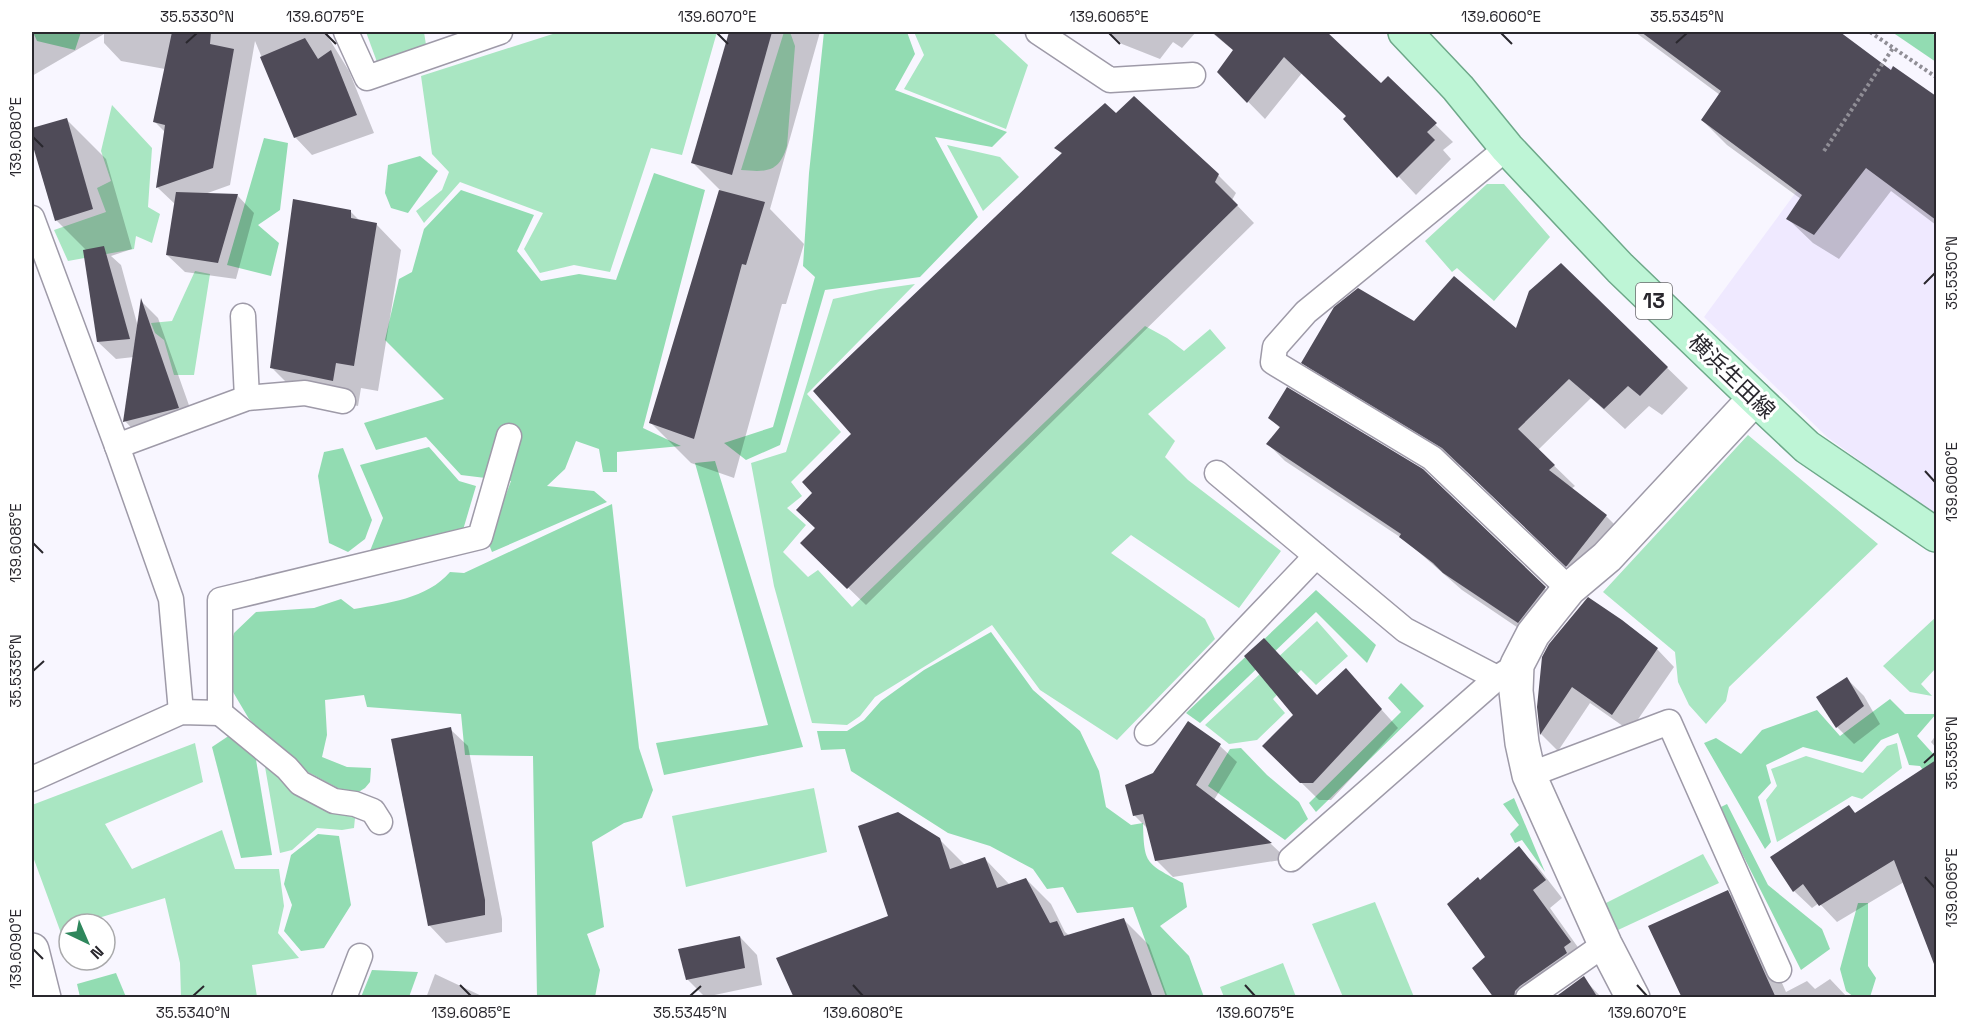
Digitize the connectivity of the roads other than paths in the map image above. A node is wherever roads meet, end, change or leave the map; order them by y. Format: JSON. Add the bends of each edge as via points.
{"nodes":[{"id":1,"x":346,"y":32,"type":"edge"},
{"id":2,"x":500,"y":32,"type":"edge"},
{"id":3,"x":1038,"y":32,"type":"edge"},
{"id":4,"x":1405,"y":32,"type":"edge"},
{"id":5,"x":1193,"y":75,"type":"dead end"},
{"id":6,"x":1507,"y":148,"type":"junction"},
{"id":7,"x":32,"y":218,"type":"edge"},
{"id":8,"x":243,"y":316,"type":"dead end"},
{"id":9,"x":247,"y":398,"type":"junction"},
{"id":10,"x":1755,"y":398,"type":"junction"},
{"id":11,"x":343,"y":401,"type":"dead end"},
{"id":12,"x":509,"y":436,"type":"dead end"},
{"id":13,"x":117,"y":446,"type":"junction"},
{"id":14,"x":1217,"y":474,"type":"dead end"},
{"id":15,"x":1936,"y":535,"type":"edge"},
{"id":16,"x":1316,"y":556,"type":"junction"},
{"id":17,"x":1569,"y":589,"type":"junction"},
{"id":18,"x":1507,"y":672,"type":"junction"},
{"id":19,"x":181,"y":712,"type":"junction"},
{"id":20,"x":220,"y":713,"type":"junction"},
{"id":21,"x":1146,"y":733,"type":"dead end"},
{"id":22,"x":1529,"y":775,"type":"junction"},
{"id":23,"x":32,"y":779,"type":"edge"},
{"id":24,"x":380,"y":822,"type":"dead end"},
{"id":25,"x":1291,"y":859,"type":"dead end"},
{"id":26,"x":1605,"y":944,"type":"junction"},
{"id":27,"x":32,"y":950,"type":"edge"},
{"id":28,"x":360,"y":956,"type":"dead end"},
{"id":29,"x":1779,"y":970,"type":"dead end"},
{"id":30,"x":44,"y":998,"type":"edge"},
{"id":31,"x":344,"y":998,"type":"edge"},
{"id":32,"x":1528,"y":998,"type":"edge"},
{"id":33,"x":1633,"y":998,"type":"edge"}],
"edges":[{"from":1,"to":2,"type":"lane","via":[[368,78]]},
{"from":3,"to":5,"type":"lane","via":[[1110,80]]},
{"from":4,"to":6,"type":"main road","name":"横浜生田線","number":"13"},
{"from":6,"to":10,"type":"main road","name":"横浜生田線","number":"13","via":[[1620,268]]},
{"from":6,"to":17,"type":"lane","via":[[1306,312],[1275,347],[1273,362],[1432,458]]},
{"from":7,"to":13,"type":"lane"},
{"from":8,"to":9,"type":"lane"},
{"from":9,"to":11,"type":"lane","via":[[305,393]]},
{"from":9,"to":13,"type":"lane"},
{"from":10,"to":15,"type":"main road","name":"横浜生田線","number":"13","via":[[1808,447]]},
{"from":10,"to":17,"type":"street","via":[[1607,557]]},
{"from":12,"to":20,"type":"lane","via":[[480,537],[220,600]]},
{"from":13,"to":19,"type":"lane","via":[[171,599]]},
{"from":14,"to":16,"type":"lane"},
{"from":16,"to":18,"type":"lane","via":[[1405,630]]},
{"from":16,"to":21,"type":"lane"},
{"from":17,"to":18,"type":"street"},
{"from":18,"to":22,"type":"street","via":[[1516,691]]},
{"from":18,"to":25,"type":"lane"},
{"from":19,"to":20,"type":"lane"},
{"from":19,"to":23,"type":"lane"},
{"from":20,"to":24,"type":"lane","via":[[300,783],[334,801],[372,811]]},
{"from":22,"to":26,"type":"street"},
{"from":22,"to":29,"type":"lane","via":[[1669,722]]},
{"from":26,"to":32,"type":"lane"},
{"from":26,"to":33,"type":"street"},
{"from":27,"to":30,"type":"street"},
{"from":28,"to":31,"type":"lane"}]}
